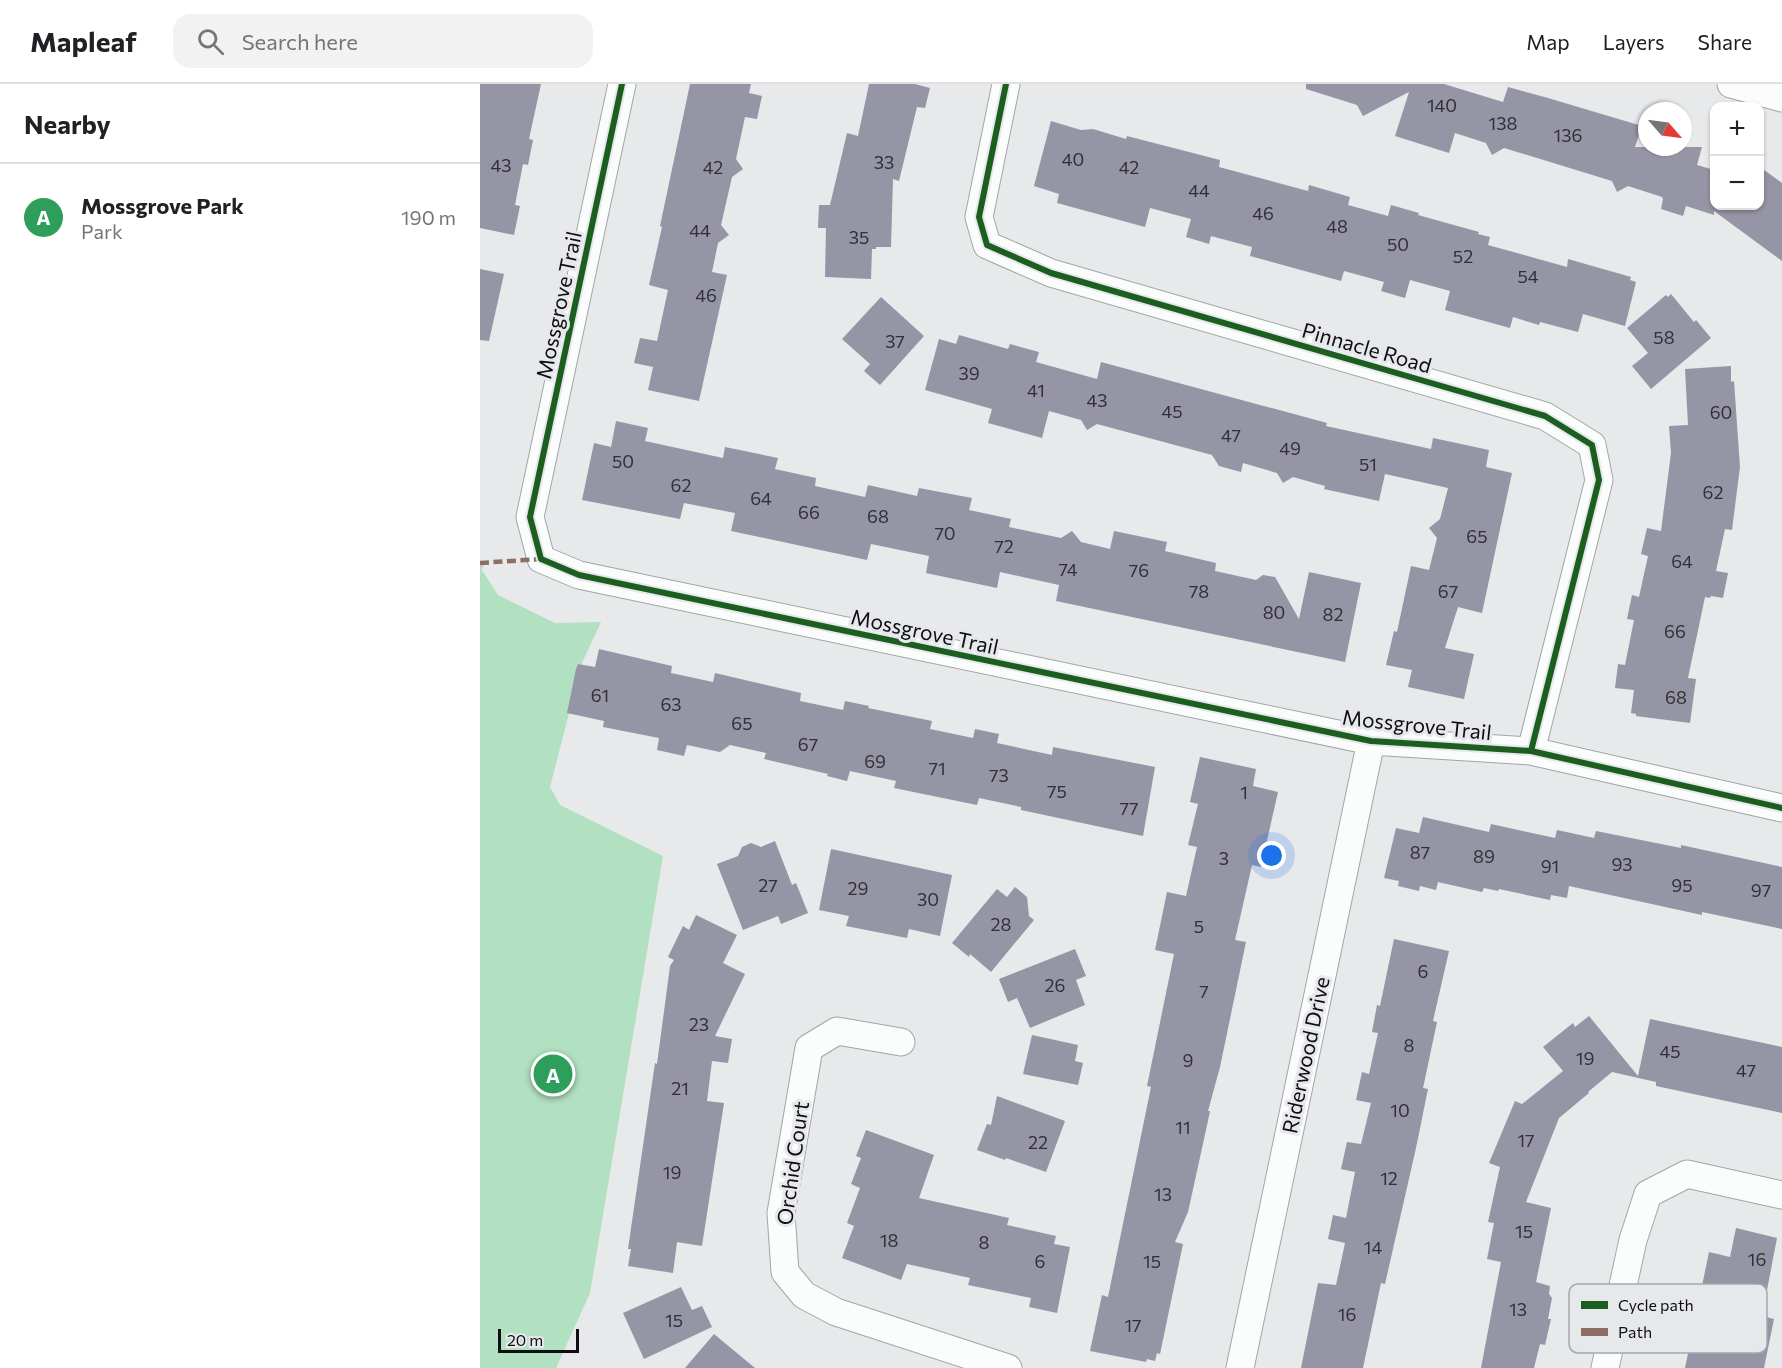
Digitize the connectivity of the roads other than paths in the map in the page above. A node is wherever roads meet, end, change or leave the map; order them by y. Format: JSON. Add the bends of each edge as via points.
{"nodes":[{"id":1,"x":622,"y":84,"type":"edge"},
{"id":2,"x":1006,"y":84,"type":"edge"},
{"id":3,"x":1731,"y":84,"type":"edge"},
{"id":4,"x":1782,"y":98,"type":"edge"},
{"id":5,"x":1371,"y":741,"type":"junction"},
{"id":6,"x":1532,"y":751,"type":"junction"},
{"id":7,"x":1782,"y":808,"type":"edge"},
{"id":8,"x":901,"y":1042,"type":"dead end"},
{"id":9,"x":1782,"y":1195,"type":"edge"},
{"id":10,"x":1623,"y":1284,"type":"edge"},
{"id":11,"x":1608,"y":1353,"type":"edge"},
{"id":12,"x":1008,"y":1368,"type":"edge"},
{"id":13,"x":1240,"y":1368,"type":"edge"},
{"id":14,"x":1605,"y":1368,"type":"edge"}],
"edges":[{"from":1,"to":5,"type":"street","name":"Mossgrove Trail","via":[[530,517],[541,559],[579,575]]},
{"from":2,"to":6,"type":"street","name":"Pinnacle Road","via":[[979,217],[987,245],[1051,273],[1545,416],[1592,445],[1599,480]]},
{"from":3,"to":4,"type":"street"},
{"from":5,"to":6,"type":"street","name":"Mossgrove Trail"},
{"from":5,"to":13,"type":"street","name":"Riderwood Drive"},
{"from":6,"to":7,"type":"street","name":"Mossgrove Trail"},
{"from":8,"to":12,"type":"street","name":"Orchid Court","via":[[837,1031],[809,1048],[781,1213],[785,1272],[804,1295],[836,1312]]},
{"from":9,"to":10,"type":"street","via":[[1687,1174],[1648,1194]]},
{"from":11,"to":14,"type":"street"}]}
